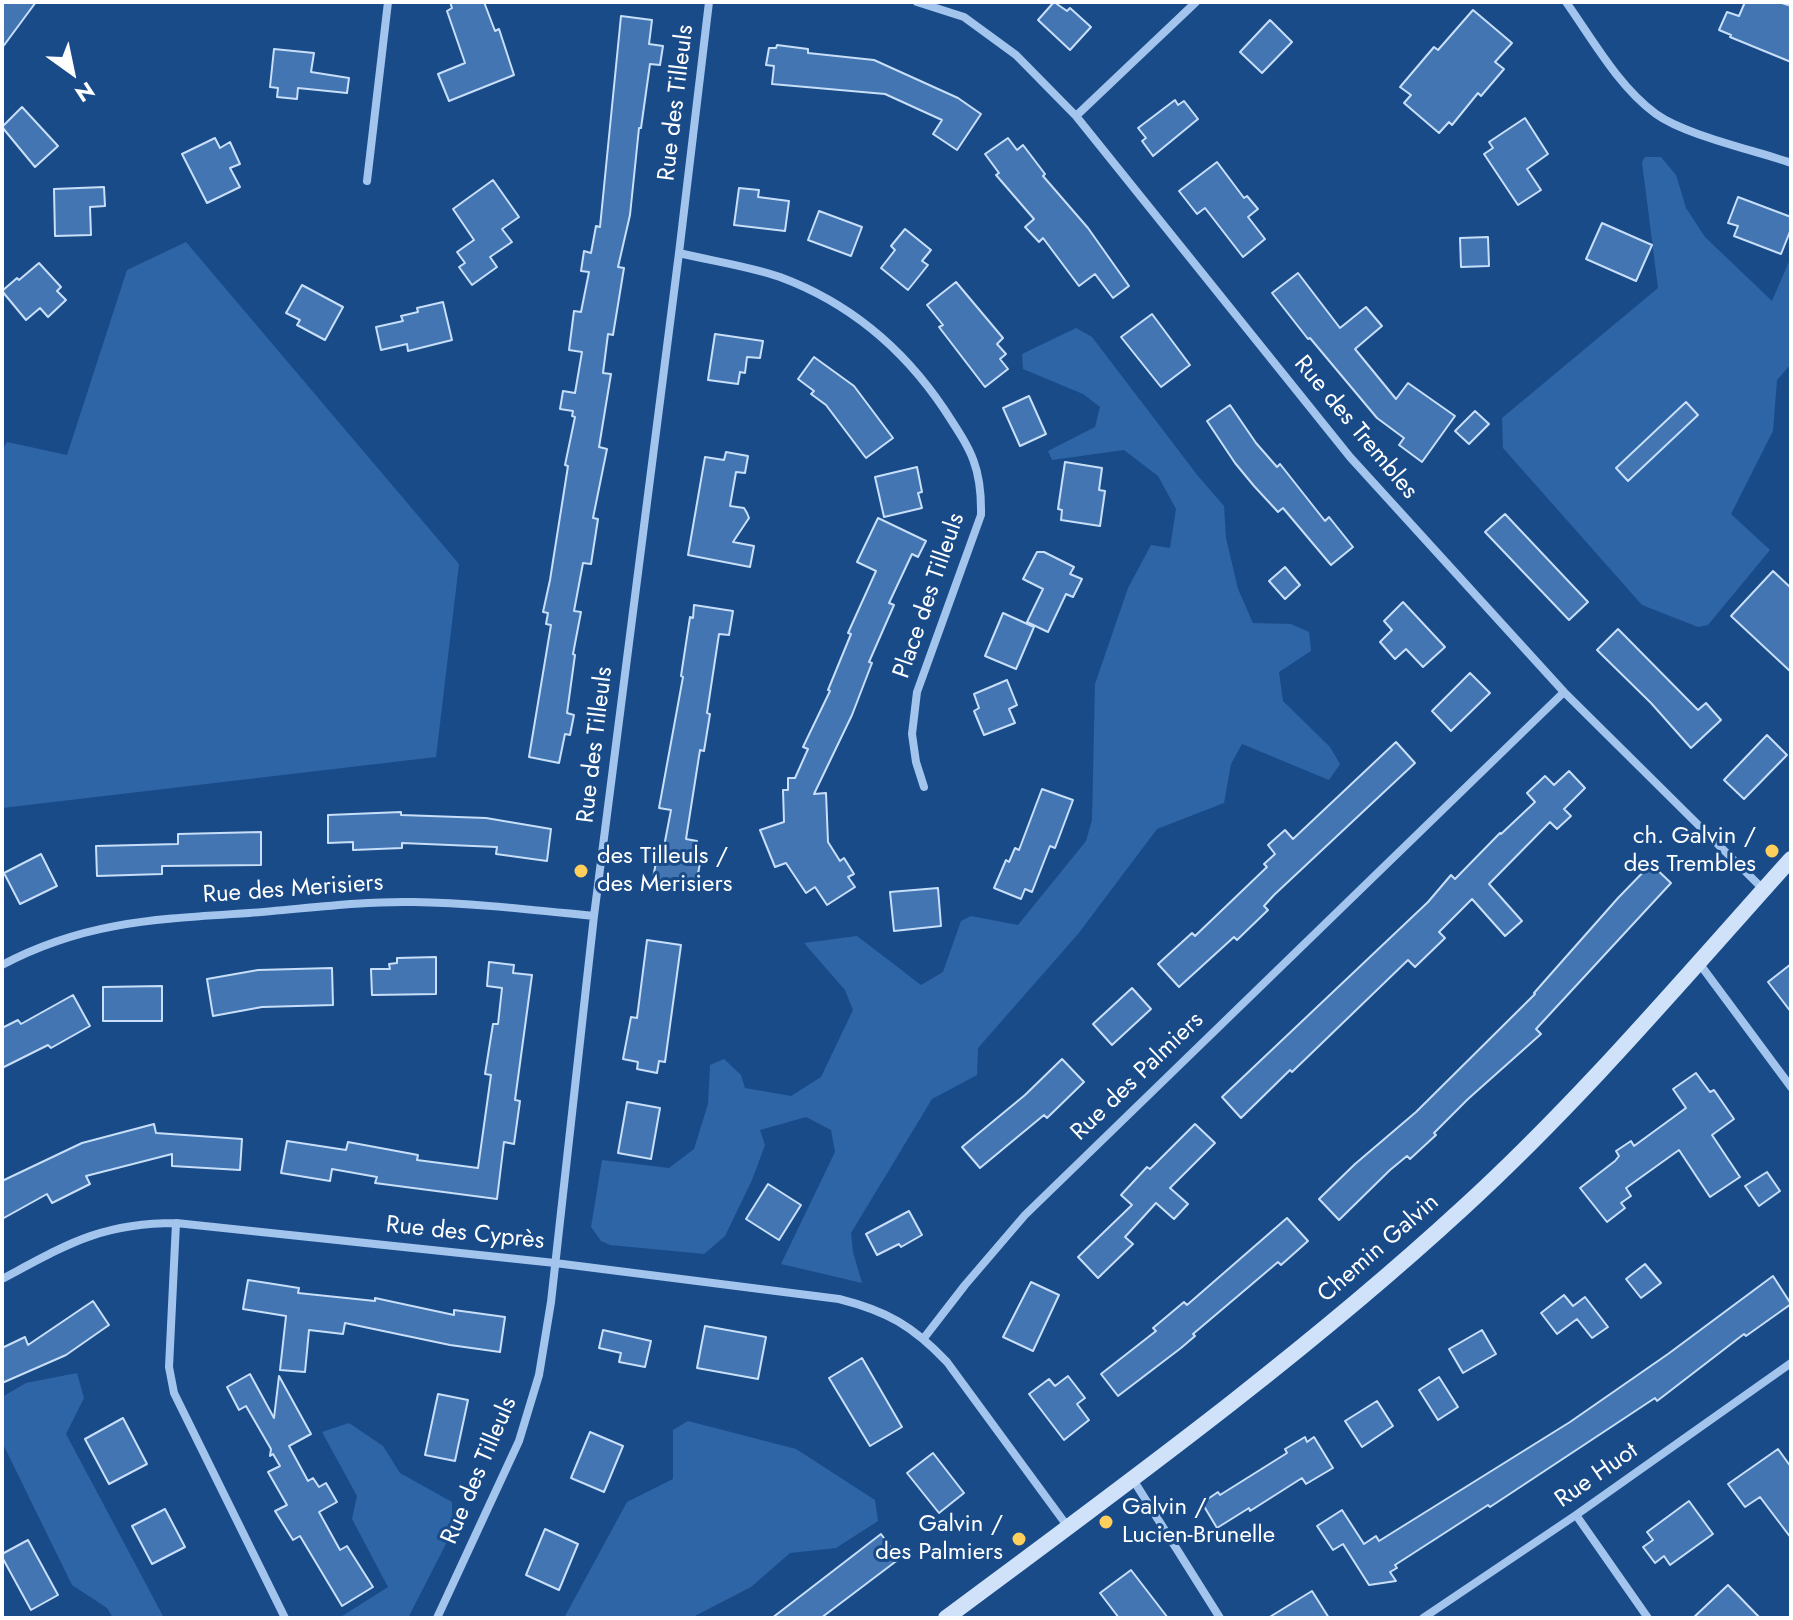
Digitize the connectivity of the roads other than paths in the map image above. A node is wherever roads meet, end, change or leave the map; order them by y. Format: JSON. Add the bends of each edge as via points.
{"nodes":[{"id":1,"x":388,"y":2,"type":"edge"},
{"id":2,"x":709,"y":2,"type":"edge"},
{"id":3,"x":917,"y":2,"type":"edge"},
{"id":4,"x":1196,"y":2,"type":"edge"},
{"id":5,"x":1566,"y":2,"type":"edge"},
{"id":6,"x":1076,"y":116,"type":"junction"},
{"id":7,"x":1791,"y":163,"type":"edge"},
{"id":8,"x":367,"y":181,"type":"dead end"},
{"id":9,"x":679,"y":253,"type":"junction"},
{"id":10,"x":1564,"y":692,"type":"junction"},
{"id":11,"x":924,"y":787,"type":"dead end"},
{"id":12,"x":1791,"y":859,"type":"edge"},
{"id":13,"x":1763,"y":890,"type":"junction"},
{"id":14,"x":594,"y":916,"type":"junction"},
{"id":15,"x":1699,"y":963,"type":"junction"},
{"id":16,"x":2,"y":965,"type":"edge"},
{"id":17,"x":1791,"y":1087,"type":"edge"},
{"id":18,"x":176,"y":1223,"type":"junction"},
{"id":19,"x":555,"y":1263,"type":"junction"},
{"id":20,"x":2,"y":1279,"type":"edge"},
{"id":21,"x":924,"y":1338,"type":"junction"},
{"id":22,"x":1791,"y":1363,"type":"edge"},
{"id":23,"x":1132,"y":1478,"type":"junction"},
{"id":24,"x":1576,"y":1515,"type":"junction"},
{"id":25,"x":1068,"y":1527,"type":"junction"},
{"id":26,"x":285,"y":1618,"type":"edge"},
{"id":27,"x":437,"y":1618,"type":"edge"},
{"id":28,"x":946,"y":1618,"type":"edge"},
{"id":29,"x":1220,"y":1618,"type":"edge"},
{"id":30,"x":1423,"y":1618,"type":"edge"},
{"id":31,"x":1648,"y":1618,"type":"edge"}],
"edges":[{"from":1,"to":8,"type":"street"},
{"from":2,"to":9,"type":"street","name":"Rue des Tilleuls"},
{"from":3,"to":6,"type":"street","name":"Rue des Trembles","via":[[964,17],[1016,55]]},
{"from":4,"to":6,"type":"street"},
{"from":5,"to":7,"type":"street","via":[[1624,83],[1658,116]]},
{"from":6,"to":10,"type":"street","name":"Rue des Trembles","via":[[1350,457]]},
{"from":9,"to":11,"type":"street","name":"Place des Tilleuls","via":[[779,277],[827,298],[868,325],[902,354],[971,450],[982,491],[981,515],[917,692],[912,734]]},
{"from":9,"to":14,"type":"street","name":"Rue des Tilleuls"},
{"from":10,"to":13,"type":"street","name":"Rue des Trembles"},
{"from":10,"to":21,"type":"street","name":"Rue des Palmiers","via":[[1025,1215]]},
{"from":12,"to":13,"type":"street","name":"Chemin Galvin"},
{"from":13,"to":15,"type":"street","name":"Chemin Galvin"},
{"from":14,"to":16,"type":"street","name":"Rue des Merisiers","via":[[409,902],[141,920],[53,941]]},
{"from":14,"to":19,"type":"street","name":"Rue des Tilleuls"},
{"from":15,"to":17,"type":"street"},
{"from":15,"to":23,"type":"street","name":"Chemin Galvin","via":[[1547,1128],[1437,1232],[1271,1372]]},
{"from":18,"to":19,"type":"street","name":"Rue des Cyprès"},
{"from":18,"to":20,"type":"street","name":"Rue des Cyprès","via":[[113,1227],[75,1240]]},
{"from":18,"to":26,"type":"street","via":[[169,1367],[174,1393]]},
{"from":19,"to":21,"type":"street","name":"Rue des Cyprès","via":[[839,1299],[882,1312]]},
{"from":19,"to":27,"type":"street","name":"Rue des Tilleuls","via":[[530,1409]]},
{"from":21,"to":25,"type":"street"},
{"from":22,"to":24,"type":"street","name":"Rue Huot"},
{"from":23,"to":25,"type":"street","name":"Chemin Galvin"},
{"from":23,"to":29,"type":"street"},
{"from":24,"to":30,"type":"street","name":"Rue Huot"},
{"from":24,"to":31,"type":"street"},
{"from":25,"to":28,"type":"street","name":"Chemin Galvin"}]}
